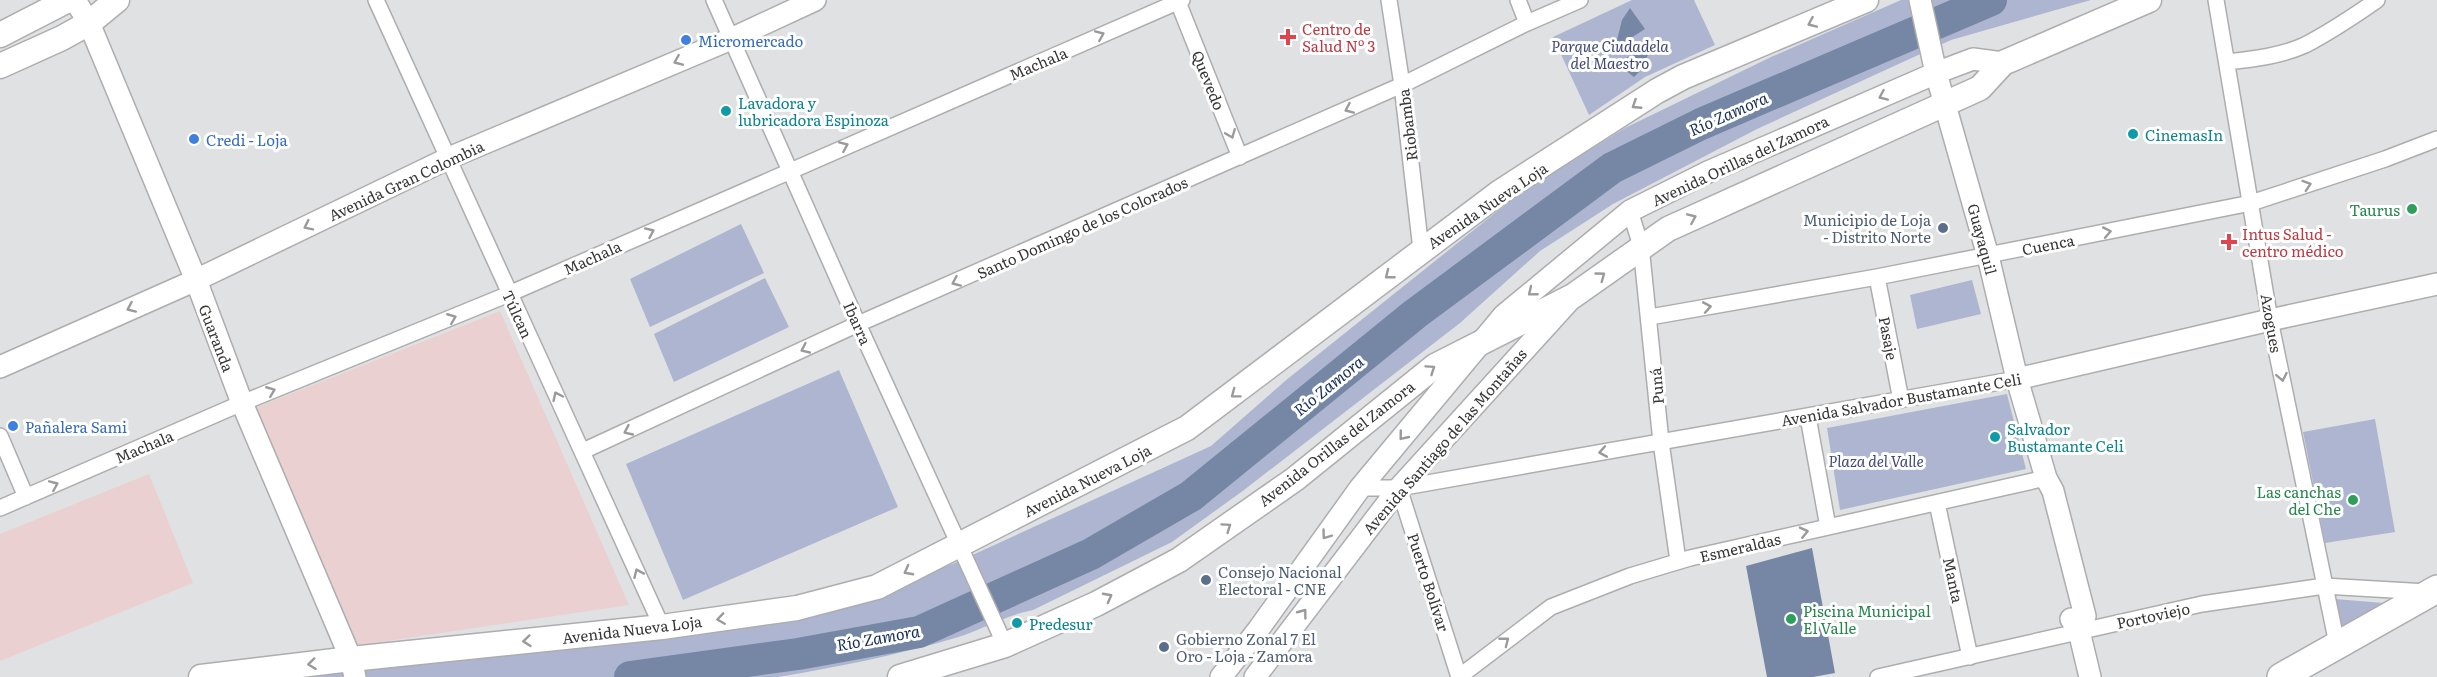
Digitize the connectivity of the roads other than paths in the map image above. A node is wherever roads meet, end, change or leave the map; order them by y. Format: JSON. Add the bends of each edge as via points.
{"nodes":[{"id":1,"x":68,"y":0,"type":"edge"},
{"id":2,"x":75,"y":0,"type":"edge"},
{"id":3,"x":117,"y":0,"type":"edge"},
{"id":4,"x":376,"y":0,"type":"edge"},
{"id":5,"x":714,"y":0,"type":"edge"},
{"id":6,"x":816,"y":0,"type":"edge"},
{"id":7,"x":1389,"y":0,"type":"edge"},
{"id":8,"x":1518,"y":0,"type":"edge"},
{"id":9,"x":1580,"y":0,"type":"edge"},
{"id":10,"x":1866,"y":0,"type":"edge"},
{"id":11,"x":1920,"y":0,"type":"edge"},
{"id":12,"x":2149,"y":0,"type":"edge"},
{"id":13,"x":2216,"y":0,"type":"edge"},
{"id":14,"x":2377,"y":0,"type":"edge"},
{"id":15,"x":1180,"y":1,"type":"edge"},
{"id":16,"x":88,"y":23,"type":"junction"},
{"id":17,"x":1527,"y":23,"type":"junction"},
{"id":18,"x":0,"y":35,"type":"edge"},
{"id":19,"x":732,"y":39,"type":"junction"},
{"id":20,"x":2227,"y":62,"type":"junction"},
{"id":21,"x":2003,"y":63,"type":"junction"},
{"id":22,"x":0,"y":66,"type":"edge"},
{"id":23,"x":1936,"y":73,"type":"junction"},
{"id":24,"x":1402,"y":86,"type":"junction"},
{"id":25,"x":1945,"y":104,"type":"junction"},
{"id":26,"x":2437,"y":139,"type":"edge"},
{"id":27,"x":1240,"y":157,"type":"junction"},
{"id":28,"x":449,"y":158,"type":"junction"},
{"id":29,"x":790,"y":170,"type":"junction"},
{"id":30,"x":2251,"y":203,"type":"junction"},
{"id":31,"x":1630,"y":212,"type":"junction"},
{"id":32,"x":1641,"y":246,"type":"junction"},
{"id":33,"x":1421,"y":250,"type":"junction"},
{"id":34,"x":1988,"y":255,"type":"junction"},
{"id":35,"x":1877,"y":277,"type":"junction"},
{"id":36,"x":196,"y":280,"type":"junction"},
{"id":37,"x":2437,"y":284,"type":"edge"},
{"id":38,"x":509,"y":294,"type":"junction"},
{"id":39,"x":1573,"y":296,"type":"junction"},
{"id":40,"x":1650,"y":317,"type":"junction"},
{"id":41,"x":2270,"y":320,"type":"junction"},
{"id":42,"x":858,"y":324,"type":"junction"},
{"id":43,"x":1480,"y":342,"type":"junction"},
{"id":44,"x":0,"y":367,"type":"edge"},
{"id":45,"x":2017,"y":379,"type":"junction"},
{"id":46,"x":1901,"y":400,"type":"junction"},
{"id":47,"x":242,"y":404,"type":"junction"},
{"id":48,"x":1808,"y":417,"type":"junction"},
{"id":49,"x":0,"y":436,"type":"edge"},
{"id":50,"x":1661,"y":442,"type":"junction"},
{"id":51,"x":583,"y":451,"type":"junction"},
{"id":52,"x":2046,"y":478,"type":"junction"},
{"id":53,"x":1360,"y":488,"type":"junction"},
{"id":54,"x":1399,"y":488,"type":"junction"},
{"id":55,"x":26,"y":497,"type":"junction"},
{"id":56,"x":1937,"y":503,"type":"junction"},
{"id":57,"x":0,"y":508,"type":"edge"},
{"id":58,"x":1828,"y":527,"type":"junction"},
{"id":59,"x":964,"y":552,"type":"junction"},
{"id":60,"x":1678,"y":561,"type":"junction"},
{"id":61,"x":2324,"y":586,"type":"junction"},
{"id":62,"x":2434,"y":591,"type":"edge"},
{"id":63,"x":662,"y":627,"type":"junction"},
{"id":64,"x":2079,"y":631,"type":"junction"},
{"id":65,"x":1002,"y":637,"type":"junction"},
{"id":66,"x":2337,"y":644,"type":"junction"},
{"id":67,"x":1970,"y":657,"type":"junction"},
{"id":68,"x":353,"y":668,"type":"edge"},
{"id":69,"x":2297,"y":673,"type":"edge"},
{"id":70,"x":201,"y":677,"type":"edge"},
{"id":71,"x":900,"y":677,"type":"edge"},
{"id":72,"x":1221,"y":677,"type":"edge"},
{"id":73,"x":1255,"y":677,"type":"edge"},
{"id":74,"x":1459,"y":677,"type":"edge"},
{"id":75,"x":1878,"y":677,"type":"edge"},
{"id":76,"x":2090,"y":677,"type":"edge"}],
"edges":[{"from":1,"to":18,"type":"main road"},
{"from":2,"to":16,"type":"main road","name":"Guaranda"},
{"from":3,"to":16,"type":"main road"},
{"from":4,"to":28,"type":"street","name":"Túlcan"},
{"from":5,"to":19,"type":"street","name":"Ibarra"},
{"from":6,"to":19,"type":"main road","name":"Avenida Gran Colombia"},
{"from":7,"to":24,"type":"street","name":"Riobamba"},
{"from":8,"to":17,"type":"street"},
{"from":9,"to":17,"type":"street","name":"Santo Domingo de los Colorados"},
{"from":10,"to":33,"type":"main road","name":"Avenida Nueva Loja","one_way":true,"via":[[1657,91],[1500,192]]},
{"from":11,"to":23,"type":"main road","name":"Guayaquil"},
{"from":12,"to":21,"type":"main road","name":"Avenida Orillas del Zamora"},
{"from":13,"to":20,"type":"street","name":"Azogues"},
{"from":14,"to":20,"type":"street","via":[[2303,45],[2263,58]]},
{"from":15,"to":27,"type":"street","name":"Quevedo","one_way":true},
{"from":29,"to":15,"type":"street","name":"Machala","one_way":true},
{"from":16,"to":22,"type":"main road"},
{"from":16,"to":36,"type":"main road","name":"Guaranda"},
{"from":17,"to":24,"type":"street","name":"Santo Domingo de los Colorados"},
{"from":19,"to":28,"type":"main road","name":"Avenida Gran Colombia","one_way":true},
{"from":19,"to":29,"type":"street","name":"Ibarra"},
{"from":20,"to":30,"type":"street","name":"Azogues"},
{"from":21,"to":23,"type":"main road","name":"Avenida Orillas del Zamora","via":[[1973,59]]},
{"from":21,"to":25,"type":"main road","name":"Avenida Orillas del Zamora","via":[[1980,88]]},
{"from":23,"to":25,"type":"main road","name":"Guayaquil"},
{"from":23,"to":31,"type":"main road","name":"Avenida Orillas del Zamora","one_way":true,"via":[[1708,172]]},
{"from":24,"to":27,"type":"street","name":"Santo Domingo de los Colorados","one_way":true},
{"from":24,"to":33,"type":"street","name":"Riobamba"},
{"from":32,"to":25,"type":"main road","name":"Avenida Orillas del Zamora","one_way":true,"via":[[1668,229]]},
{"from":25,"to":34,"type":"main road","name":"Guayaquil"},
{"from":30,"to":26,"type":"street","name":"Cuenca","one_way":true},
{"from":27,"to":42,"type":"street","name":"Santo Domingo de los Colorados","one_way":true},
{"from":28,"to":36,"type":"main road","name":"Avenida Gran Colombia","one_way":true},
{"from":28,"to":38,"type":"street","name":"Túlcan"},
{"from":38,"to":29,"type":"street","name":"Machala","one_way":true},
{"from":29,"to":42,"type":"street","name":"Ibarra"},
{"from":34,"to":30,"type":"street","name":"Cuenca","one_way":true},
{"from":30,"to":41,"type":"street","name":"Azogues"},
{"from":31,"to":32,"type":"street","name":"Puná"},
{"from":31,"to":43,"type":"main road","name":"Avenida Orillas del Zamora","one_way":true,"via":[[1503,315]]},
{"from":39,"to":32,"type":"main road","name":"Avenida Orillas del Zamora","one_way":true},
{"from":32,"to":40,"type":"street","name":"Puná"},
{"from":33,"to":59,"type":"main road","name":"Avenida Nueva Loja","one_way":true,"via":[[1187,428]]},
{"from":34,"to":35,"type":"street","name":"Cuenca"},
{"from":34,"to":45,"type":"main road","name":"Guayaquil"},
{"from":40,"to":35,"type":"street","name":"Cuenca","one_way":true},
{"from":35,"to":46,"type":"street","name":"Pasaje"},
{"from":36,"to":44,"type":"main road","name":"Avenida Gran Colombia","one_way":true},
{"from":36,"to":47,"type":"main road","name":"Guaranda"},
{"from":37,"to":41,"type":"main road","name":"Avenida Salvador Bustamante Celi"},
{"from":47,"to":38,"type":"street","name":"Machala","one_way":true},
{"from":51,"to":38,"type":"street","name":"Túlcan","one_way":true},
{"from":39,"to":43,"type":"main road","name":"Avenida Orillas del Zamora"},
{"from":39,"to":54,"type":"main road","name":"Avenida Santiago de las Montañas"},
{"from":40,"to":50,"type":"street","name":"Puná"},
{"from":41,"to":45,"type":"main road","name":"Avenida Salvador Bustamante Celi"},
{"from":41,"to":61,"type":"street","name":"Azogues","one_way":true},
{"from":42,"to":51,"type":"street","name":"Santo Domingo de los Colorados","one_way":true},
{"from":42,"to":59,"type":"street","name":"Ibarra"},
{"from":43,"to":53,"type":"main road","name":"Avenida Santiago de las Montañas","one_way":true},
{"from":65,"to":43,"type":"main road","name":"Avenida Orillas del Zamora","one_way":true,"via":[[1096,604],[1179,560],[1295,479],[1435,366]]},
{"from":45,"to":46,"type":"street","name":"Avenida Salvador Bustamante Celi"},
{"from":45,"to":52,"type":"main road","name":"Guayaquil"},
{"from":46,"to":48,"type":"street","name":"Avenida Salvador Bustamante Celi"},
{"from":55,"to":47,"type":"street","name":"Machala","one_way":true},
{"from":47,"to":68,"type":"main road","name":"Guaranda"},
{"from":48,"to":50,"type":"street","name":"Avenida Salvador Bustamante Celi"},
{"from":48,"to":58,"type":"street"},
{"from":49,"to":55,"type":"street"},
{"from":50,"to":54,"type":"street","name":"Avenida Salvador Bustamante Celi","one_way":true},
{"from":50,"to":60,"type":"street","name":"Puná"},
{"from":63,"to":51,"type":"street","name":"Túlcan","one_way":true},
{"from":52,"to":56,"type":"street","name":"Esmeraldas"},
{"from":52,"to":64,"type":"main road","name":"Guayaquil","via":[[2042,494],[2071,619]]},
{"from":53,"to":54,"type":"street","name":"Avenida Salvador Bustamante Celi"},
{"from":53,"to":72,"type":"main road","name":"Avenida Santiago de las Montañas","one_way":true},
{"from":73,"to":54,"type":"main road","name":"Avenida Santiago de las Montañas","one_way":true},
{"from":54,"to":74,"type":"street","name":"Puerto Bolívar"},
{"from":55,"to":57,"type":"street","name":"Machala"},
{"from":56,"to":58,"type":"street","name":"Esmeraldas"},
{"from":56,"to":67,"type":"street","name":"Manta"},
{"from":60,"to":58,"type":"street","name":"Esmeraldas","one_way":true},
{"from":59,"to":63,"type":"main road","name":"Avenida Nueva Loja","one_way":true,"via":[[877,587],[798,608]]},
{"from":59,"to":65,"type":"street","name":"Ibarra"},
{"from":74,"to":60,"type":"street","name":"Esmeraldas","one_way":true,"via":[[1551,607]]},
{"from":61,"to":62,"type":"street","name":"Portoviejo"},
{"from":61,"to":64,"type":"street","name":"Portoviejo","via":[[2202,604]]},
{"from":61,"to":66,"type":"street","name":"Azogues"},
{"from":62,"to":66,"type":"highway"},
{"from":63,"to":68,"type":"main road","name":"Avenida Nueva Loja","one_way":true},
{"from":64,"to":67,"type":"street","name":"Portoviejo"},
{"from":64,"to":76,"type":"main road","name":"Guayaquil"},
{"from":65,"to":71,"type":"main road","name":"Avenida Orillas del Zamora"},
{"from":66,"to":69,"type":"highway"},
{"from":67,"to":75,"type":"street","name":"Portoviejo"},
{"from":68,"to":70,"type":"main road","name":"Avenida Nueva Loja","one_way":true}]}
